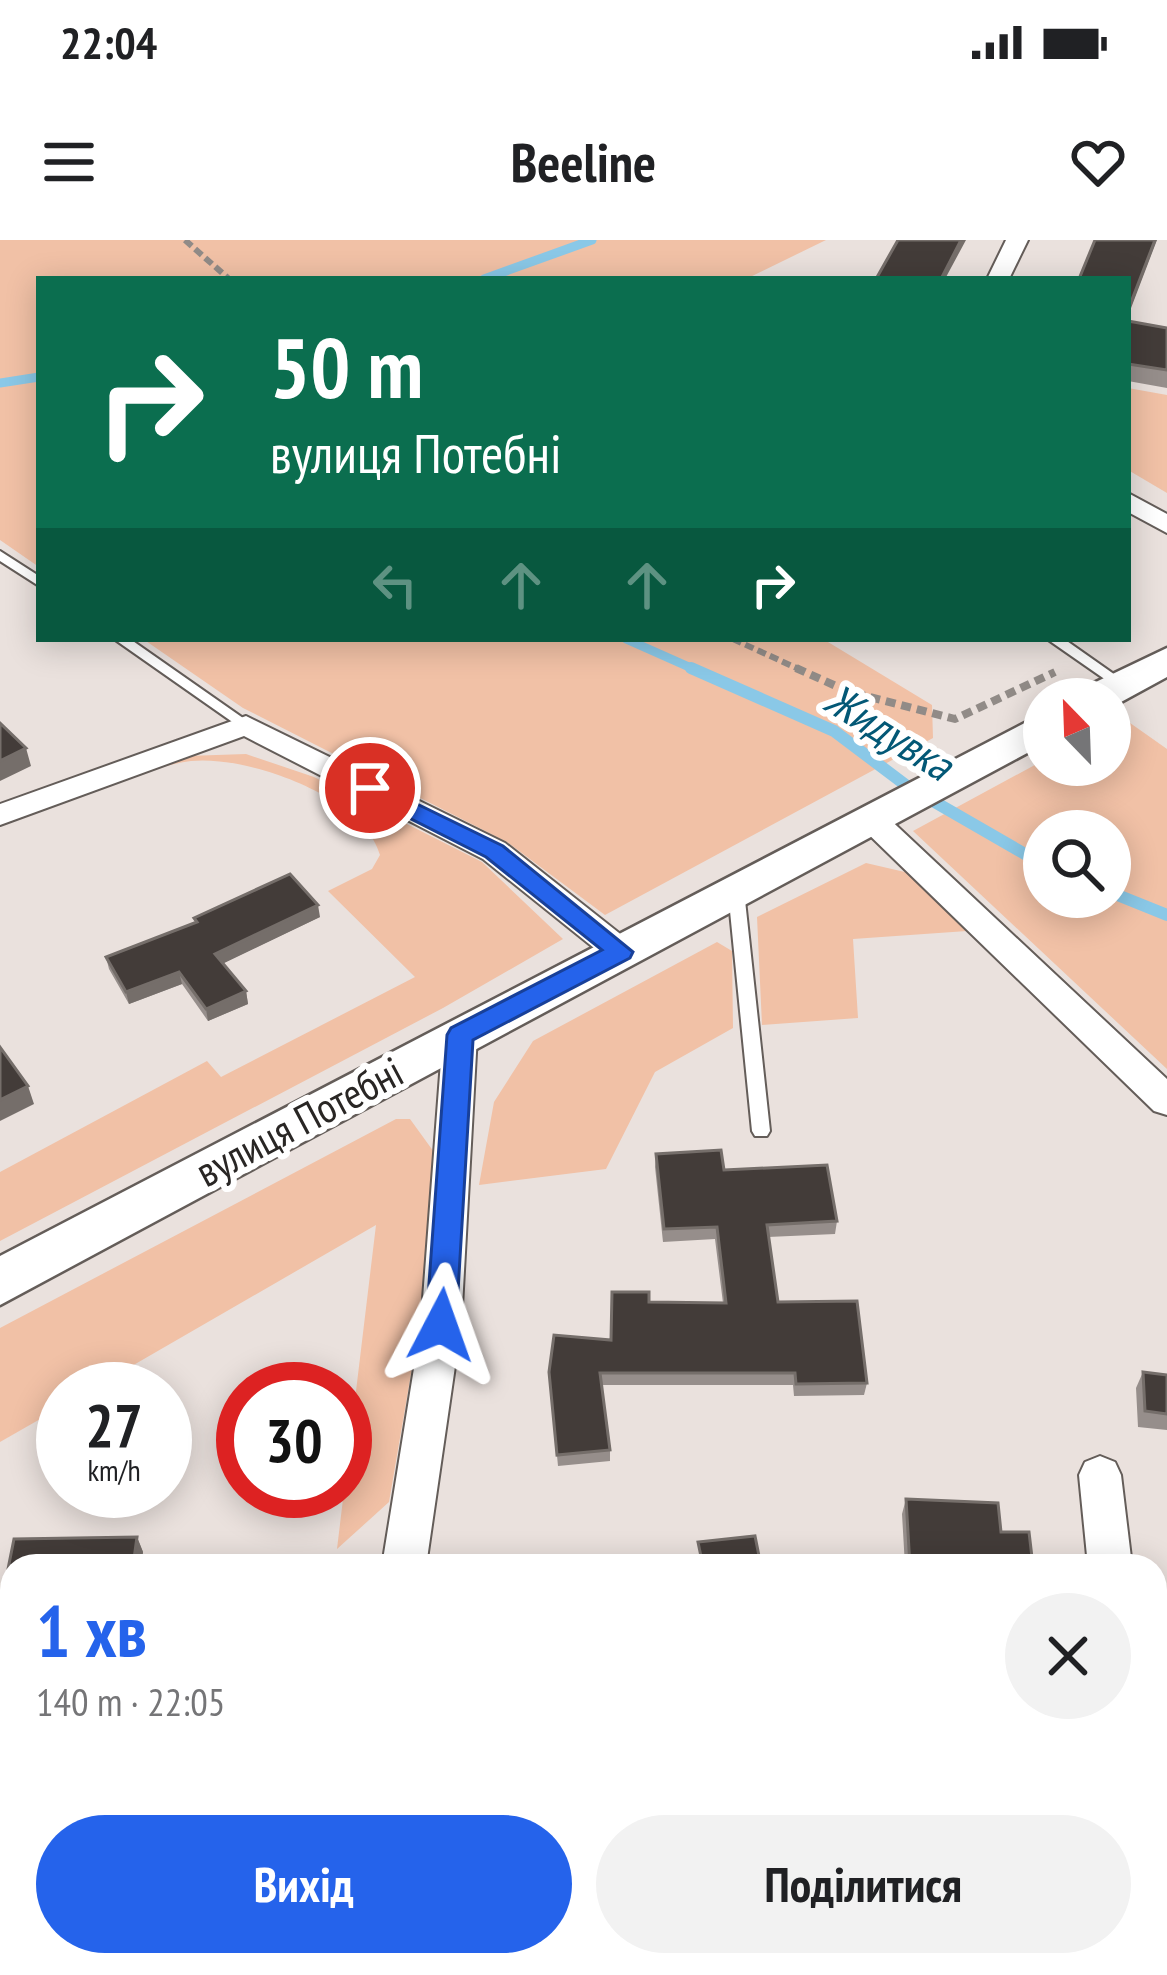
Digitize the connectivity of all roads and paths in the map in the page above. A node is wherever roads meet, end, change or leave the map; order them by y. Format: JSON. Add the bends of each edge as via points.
{"nodes":[{"id":1,"x":185,"y":240,"type":"edge"},
{"id":2,"x":1017,"y":240,"type":"edge"},
{"id":3,"x":226,"y":276,"type":"edge"},
{"id":4,"x":999,"y":276,"type":"edge"},
{"id":5,"x":1131,"y":503,"type":"edge"},
{"id":6,"x":1167,"y":525,"type":"edge"},
{"id":7,"x":0,"y":555,"type":"edge"},
{"id":8,"x":36,"y":580,"type":"edge"},
{"id":9,"x":125,"y":642,"type":"edge"},
{"id":10,"x":740,"y":642,"type":"edge"},
{"id":11,"x":1057,"y":642,"type":"edge"},
{"id":12,"x":1167,"y":660,"type":"edge"},
{"id":13,"x":1097,"y":678,"type":"edge"},
{"id":14,"x":1110,"y":678,"type":"edge"},
{"id":15,"x":1023,"y":701,"type":"edge"},
{"id":16,"x":246,"y":725,"type":"junction"},
{"id":17,"x":1023,"y":737,"type":"edge"},
{"id":18,"x":883,"y":813,"type":"junction"},
{"id":19,"x":0,"y":815,"type":"edge"},
{"id":20,"x":736,"y":890,"type":"junction"},
{"id":21,"x":621,"y":952,"type":"junction"},
{"id":22,"x":460,"y":1035,"type":"junction"},
{"id":23,"x":1167,"y":1101,"type":"edge"},
{"id":24,"x":761,"y":1131,"type":"dead end"},
{"id":25,"x":0,"y":1282,"type":"edge"},
{"id":26,"x":1100,"y":1475,"type":"dead end"},
{"id":27,"x":406,"y":1554,"type":"edge"},
{"id":28,"x":1109,"y":1554,"type":"edge"}],
"edges":[{"from":1,"to":3,"type":"path"},
{"from":2,"to":4,"type":"street"},
{"from":5,"to":6,"type":"street"},
{"from":7,"to":8,"type":"lane"},
{"from":9,"to":16,"type":"lane"},
{"from":10,"to":15,"type":"path","via":[[847,691],[955,719]]},
{"from":11,"to":13,"type":"lane"},
{"from":12,"to":14,"type":"street"},
{"from":16,"to":19,"type":"street"},
{"from":16,"to":21,"type":"street","via":[[494,851]]},
{"from":17,"to":18,"type":"street","name":"вулиця Потебні"},
{"from":18,"to":20,"type":"street","name":"вулиця Потебні"},
{"from":18,"to":23,"type":"street"},
{"from":20,"to":21,"type":"street","name":"вулиця Потебні"},
{"from":20,"to":24,"type":"lane"},
{"from":21,"to":22,"type":"street","name":"вулиця Потебні"},
{"from":22,"to":25,"type":"street","name":"вулиця Потебні"},
{"from":22,"to":27,"type":"street","via":[[441,1325]]},
{"from":26,"to":28,"type":"street"}]}
